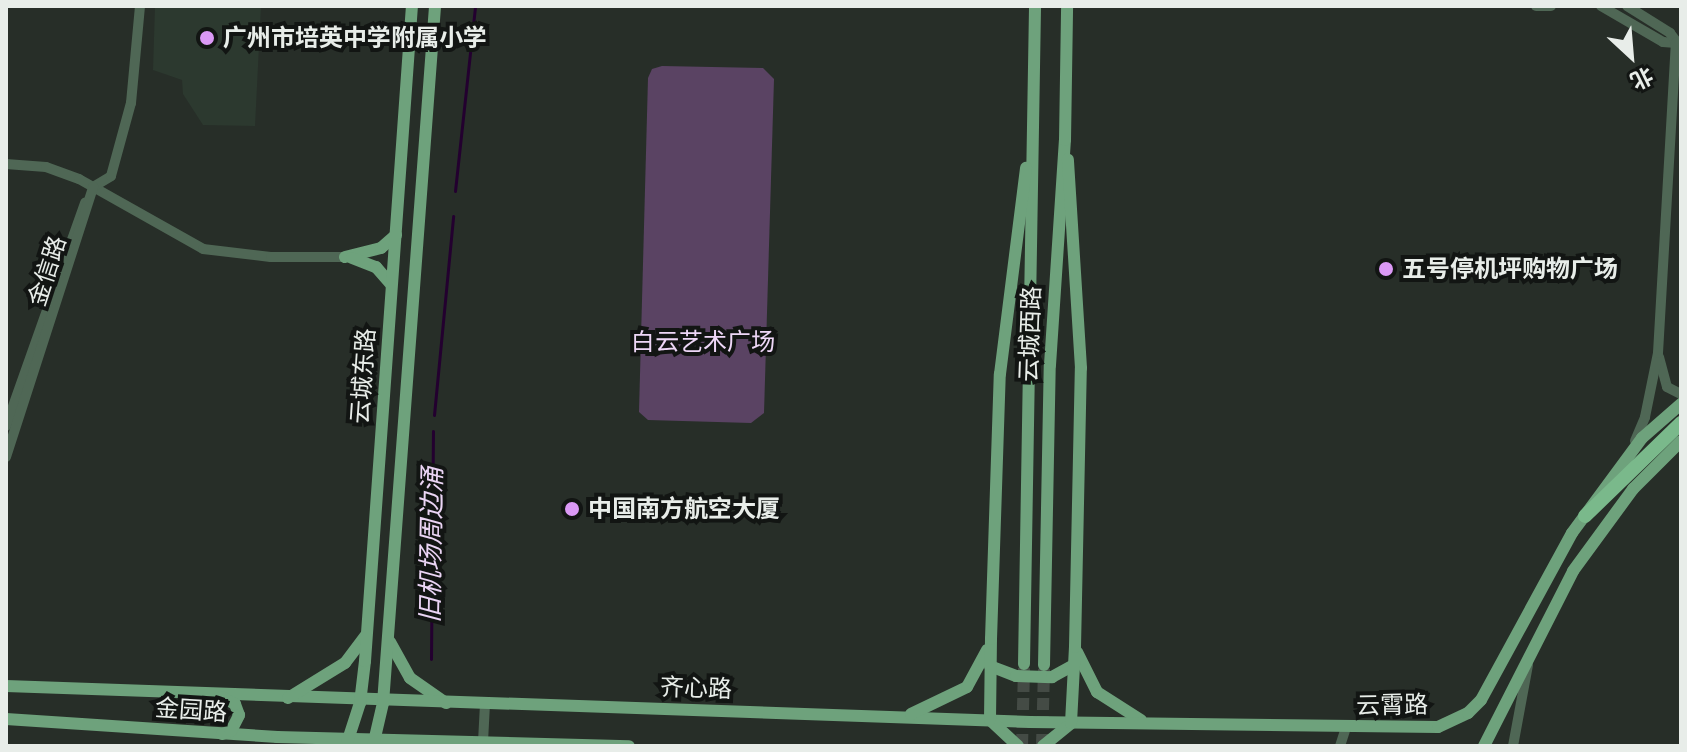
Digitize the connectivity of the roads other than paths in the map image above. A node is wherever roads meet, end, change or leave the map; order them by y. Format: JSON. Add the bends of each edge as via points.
{"nodes":[{"id":1,"x":140,"y":6,"type":"edge"},
{"id":2,"x":412,"y":6,"type":"edge"},
{"id":3,"x":435,"y":6,"type":"edge"},
{"id":4,"x":1035,"y":6,"type":"edge"},
{"id":5,"x":1067,"y":6,"type":"edge"},
{"id":6,"x":1536,"y":6,"type":"edge"},
{"id":7,"x":1551,"y":6,"type":"edge"},
{"id":8,"x":1601,"y":6,"type":"edge"},
{"id":9,"x":1627,"y":6,"type":"edge"},
{"id":10,"x":1678,"y":45,"type":"edge"},
{"id":11,"x":1031,"y":133,"type":"junction"},
{"id":12,"x":1065,"y":140,"type":"junction"},
{"id":13,"x":6,"y":164,"type":"edge"},
{"id":14,"x":93,"y":187,"type":"junction"},
{"id":15,"x":396,"y":235,"type":"junction"},
{"id":16,"x":345,"y":257,"type":"junction"},
{"id":17,"x":391,"y":284,"type":"junction"},
{"id":18,"x":387,"y":348,"type":"junction"},
{"id":19,"x":410,"y":349,"type":"junction"},
{"id":20,"x":1658,"y":353,"type":"junction"},
{"id":21,"x":1681,"y":394,"type":"edge"},
{"id":22,"x":1681,"y":404,"type":"edge"},
{"id":23,"x":1681,"y":423,"type":"edge"},
{"id":24,"x":6,"y":426,"type":"edge"},
{"id":25,"x":1681,"y":441,"type":"edge"},
{"id":26,"x":6,"y":457,"type":"edge"},
{"id":27,"x":1611,"y":480,"type":"junction"},
{"id":28,"x":1585,"y":516,"type":"junction"},
{"id":29,"x":370,"y":580,"type":"junction"},
{"id":30,"x":392,"y":582,"type":"junction"},
{"id":31,"x":367,"y":633,"type":"junction"},
{"id":32,"x":388,"y":638,"type":"junction"},
{"id":33,"x":991,"y":639,"type":"junction"},
{"id":34,"x":1075,"y":647,"type":"junction"},
{"id":35,"x":1529,"y":659,"type":"junction"},
{"id":36,"x":1024,"y":664,"type":"tunnel mouth"},
{"id":37,"x":1044,"y":665,"type":"tunnel mouth"},
{"id":38,"x":1074,"y":665,"type":"junction"},
{"id":39,"x":990,"y":666,"type":"junction"},
{"id":40,"x":6,"y":686,"type":"edge"},
{"id":41,"x":216,"y":695,"type":"junction"},
{"id":42,"x":288,"y":698,"type":"junction"},
{"id":43,"x":360,"y":703,"type":"junction"},
{"id":44,"x":383,"y":703,"type":"junction"},
{"id":45,"x":448,"y":705,"type":"junction"},
{"id":46,"x":485,"y":705,"type":"junction"},
{"id":47,"x":899,"y":717,"type":"junction"},
{"id":48,"x":6,"y":719,"type":"edge"},
{"id":49,"x":990,"y":720,"type":"junction"},
{"id":50,"x":1030,"y":722,"type":"joint"},
{"id":51,"x":1071,"y":723,"type":"junction"},
{"id":52,"x":1172,"y":724,"type":"junction"},
{"id":53,"x":1346,"y":727,"type":"junction"},
{"id":54,"x":219,"y":734,"type":"junction"},
{"id":55,"x":277,"y":737,"type":"junction"},
{"id":56,"x":483,"y":742,"type":"junction"},
{"id":57,"x":346,"y":743,"type":"edge"},
{"id":58,"x":374,"y":743,"type":"edge"},
{"id":59,"x":432,"y":744,"type":"edge"},
{"id":60,"x":292,"y":746,"type":"edge"},
{"id":61,"x":629,"y":746,"type":"edge"},
{"id":62,"x":1018,"y":746,"type":"edge"},
{"id":63,"x":1043,"y":746,"type":"edge"},
{"id":64,"x":1340,"y":746,"type":"edge"},
{"id":65,"x":1484,"y":746,"type":"edge"},
{"id":66,"x":1513,"y":746,"type":"edge"}],
"edges":[{"from":1,"to":14,"type":"street","via":[[131,103],[111,176]]},
{"from":2,"to":15,"type":"main road","name":"云城东路"},
{"from":3,"to":19,"type":"main road","name":"云城东路"},
{"from":4,"to":11,"type":"main road","name":"云城西路"},
{"from":5,"to":12,"type":"main road","name":"云城西路"},
{"from":6,"to":7,"type":"street"},
{"from":8,"to":10,"type":"street","via":[[1663,42]]},
{"from":9,"to":10,"type":"street","via":[[1670,33]]},
{"from":10,"to":20,"type":"street"},
{"from":11,"to":33,"type":"main road","via":[[1001,356]]},
{"from":11,"to":36,"type":"main road","name":"云城西路","via":[[1033,334]]},
{"from":12,"to":34,"type":"main road","via":[[1081,368]]},
{"from":12,"to":37,"type":"main road","name":"云城西路","via":[[1051,325]]},
{"from":13,"to":14,"type":"street","via":[[46,167]]},
{"from":14,"to":16,"type":"street","via":[[203,249],[271,257]]},
{"from":14,"to":24,"type":"street","name":"金信路","via":[[77,218]]},
{"from":14,"to":26,"type":"street","name":"金信路"},
{"from":15,"to":16,"type":"main road","via":[[381,248]]},
{"from":15,"to":17,"type":"main road","name":"云城东路"},
{"from":16,"to":17,"type":"main road","via":[[368,262]]},
{"from":17,"to":18,"type":"main road","name":"云城东路"},
{"from":18,"to":19,"type":"main road"},
{"from":18,"to":29,"type":"main road","name":"云城东路"},
{"from":19,"to":30,"type":"main road","name":"云城东路"},
{"from":20,"to":21,"type":"street","via":[[1667,387]]},
{"from":20,"to":27,"type":"street","via":[[1640,431]]},
{"from":22,"to":27,"type":"main road","name":"云霄路","via":[[1642,438]]},
{"from":23,"to":28,"type":"highway"},
{"from":25,"to":35,"type":"main road","via":[[1633,489],[1585,553]]},
{"from":27,"to":28,"type":"main road","name":"云霄路"},
{"from":28,"to":53,"type":"main road","name":"云霄路","via":[[1539,589],[1492,684],[1468,713],[1438,727]]},
{"from":29,"to":30,"type":"main road"},
{"from":29,"to":31,"type":"main road","name":"云城东路"},
{"from":30,"to":32,"type":"main road","name":"云城东路"},
{"from":31,"to":42,"type":"main road","via":[[345,663]]},
{"from":31,"to":43,"type":"main road","name":"云城东路"},
{"from":32,"to":44,"type":"main road","name":"云城东路"},
{"from":32,"to":45,"type":"main road","via":[[410,678]]},
{"from":33,"to":39,"type":"main road"},
{"from":33,"to":47,"type":"main road","via":[[980,670],[967,687],[934,707]]},
{"from":34,"to":38,"type":"main road"},
{"from":34,"to":52,"type":"main road","via":[[1089,682],[1107,702],[1146,722]]},
{"from":35,"to":65,"type":"main road"},
{"from":35,"to":66,"type":"street"},
{"from":38,"to":39,"type":"main road","via":[[1052,677],[1016,676]]},
{"from":38,"to":51,"type":"main road"},
{"from":39,"to":49,"type":"main road"},
{"from":40,"to":41,"type":"main road","name":"金园路"},
{"from":41,"to":42,"type":"main road","name":"金园路"},
{"from":41,"to":54,"type":"main road","via":[[235,704],[239,715],[231,731]]},
{"from":42,"to":43,"type":"main road","name":"金园路"},
{"from":43,"to":44,"type":"main road","name":"齐心路"},
{"from":43,"to":57,"type":"main road","name":"云城东路"},
{"from":44,"to":45,"type":"main road","name":"齐心路"},
{"from":44,"to":58,"type":"main road","name":"云城东路"},
{"from":45,"to":46,"type":"main road","name":"齐心路"},
{"from":46,"to":47,"type":"main road","name":"齐心路"},
{"from":46,"to":56,"type":"street"},
{"from":47,"to":49,"type":"main road","name":"齐心路"},
{"from":48,"to":54,"type":"main road","name":"金园路"},
{"from":49,"to":50,"type":"main road","name":"齐心路"},
{"from":49,"to":62,"type":"main road"},
{"from":50,"to":51,"type":"main road","name":"云霄路"},
{"from":51,"to":52,"type":"main road","name":"云霄路"},
{"from":51,"to":63,"type":"main road"},
{"from":52,"to":53,"type":"main road","name":"云霄路"},
{"from":53,"to":64,"type":"street"},
{"from":54,"to":55,"type":"main road","name":"金园路"},
{"from":55,"to":57,"type":"main road","name":"金园路"},
{"from":55,"to":60,"type":"main road"},
{"from":56,"to":59,"type":"main road"},
{"from":56,"to":61,"type":"main road"},
{"from":57,"to":58,"type":"main road","name":"金园路"},
{"from":58,"to":59,"type":"main road"}]}
